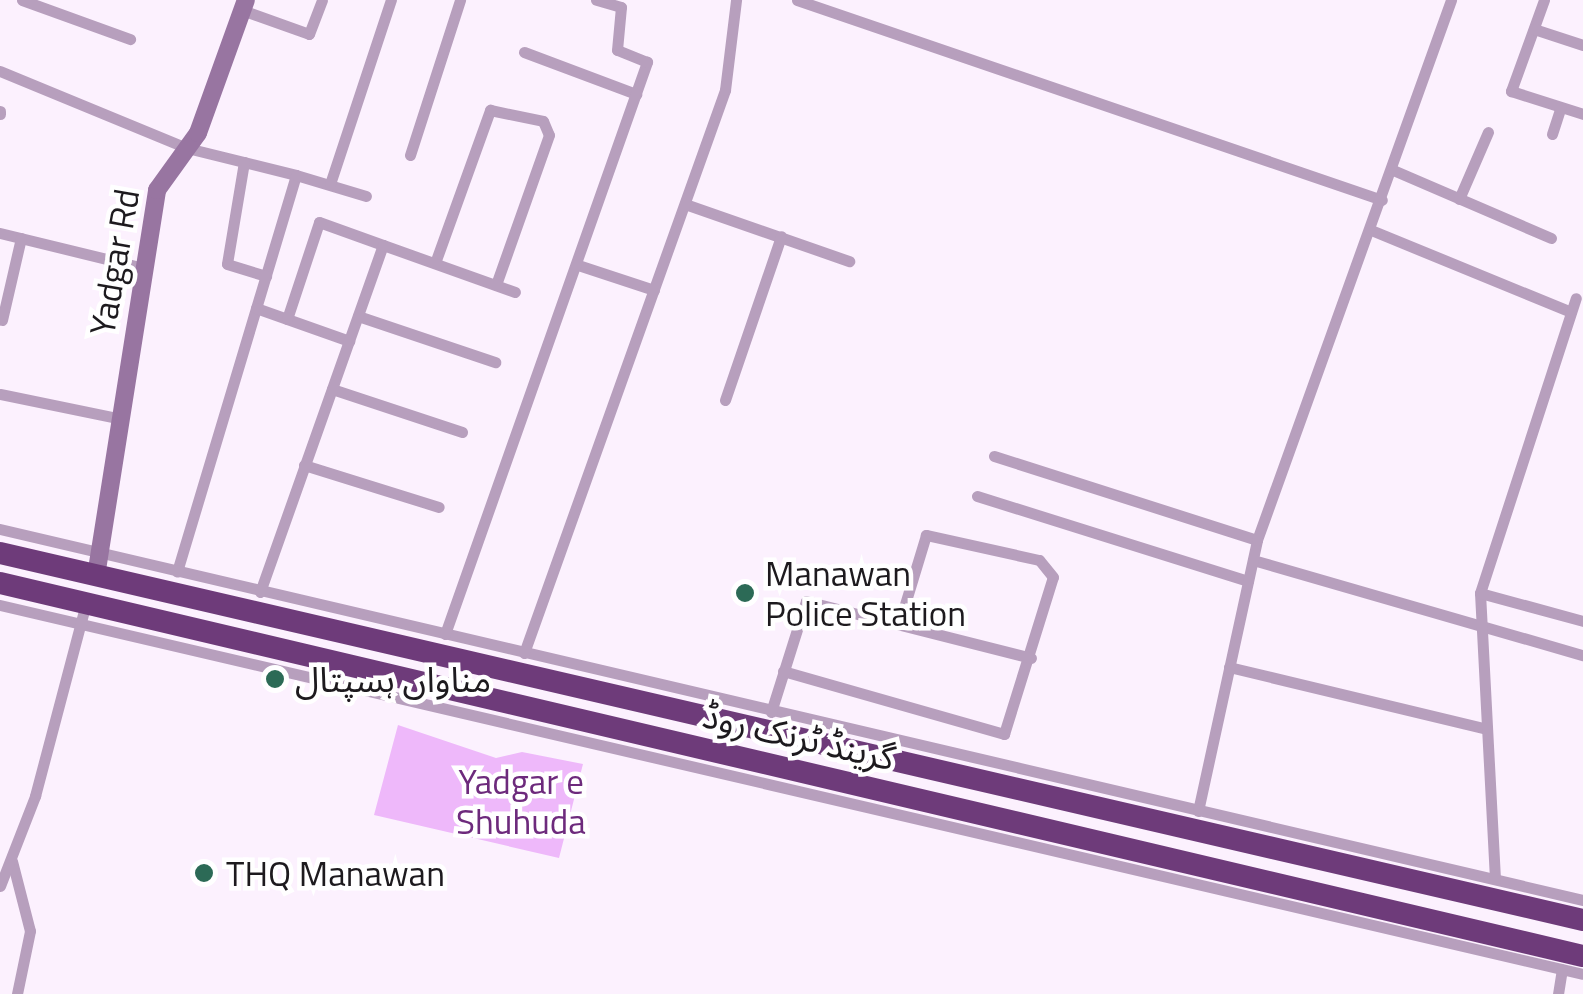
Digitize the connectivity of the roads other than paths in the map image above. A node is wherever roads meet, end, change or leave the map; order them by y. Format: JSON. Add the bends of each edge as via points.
{"nodes":[{"id":1,"x":22,"y":0,"type":"edge"},
{"id":2,"x":322,"y":0,"type":"edge"},
{"id":3,"x":391,"y":0,"type":"edge"},
{"id":4,"x":460,"y":0,"type":"edge"},
{"id":5,"x":596,"y":0,"type":"edge"},
{"id":6,"x":736,"y":0,"type":"edge"},
{"id":7,"x":798,"y":0,"type":"edge"},
{"id":8,"x":1451,"y":0,"type":"edge"},
{"id":9,"x":1544,"y":0,"type":"edge"},
{"id":10,"x":244,"y":5,"type":"edge"},
{"id":11,"x":1534,"y":29,"type":"junction"},
{"id":12,"x":130,"y":39,"type":"dead end"},
{"id":13,"x":1583,"y":44,"type":"edge"},
{"id":14,"x":524,"y":52,"type":"dead end"},
{"id":15,"x":0,"y":71,"type":"edge"},
{"id":16,"x":636,"y":94,"type":"junction"},
{"id":17,"x":1562,"y":107,"type":"junction"},
{"id":18,"x":1583,"y":114,"type":"edge"},
{"id":19,"x":1488,"y":132,"type":"dead end"},
{"id":20,"x":1552,"y":134,"type":"dead end"},
{"id":21,"x":187,"y":148,"type":"junction"},
{"id":22,"x":410,"y":154,"type":"dead end"},
{"id":23,"x":244,"y":162,"type":"junction"},
{"id":24,"x":1393,"y":170,"type":"junction"},
{"id":25,"x":296,"y":174,"type":"junction"},
{"id":26,"x":330,"y":184,"type":"junction"},
{"id":27,"x":366,"y":196,"type":"dead end"},
{"id":28,"x":1459,"y":198,"type":"junction"},
{"id":29,"x":1382,"y":200,"type":"junction"},
{"id":30,"x":686,"y":204,"type":"junction"},
{"id":31,"x":1371,"y":230,"type":"junction"},
{"id":32,"x":0,"y":232,"type":"edge"},
{"id":33,"x":781,"y":236,"type":"junction"},
{"id":34,"x":21,"y":238,"type":"junction"},
{"id":35,"x":1551,"y":238,"type":"dead end"},
{"id":36,"x":383,"y":245,"type":"junction"},
{"id":37,"x":849,"y":261,"type":"dead end"},
{"id":38,"x":434,"y":264,"type":"junction"},
{"id":39,"x":578,"y":264,"type":"junction"},
{"id":40,"x":144,"y":268,"type":"junction"},
{"id":41,"x":266,"y":276,"type":"junction"},
{"id":42,"x":496,"y":285,"type":"junction"},
{"id":43,"x":654,"y":290,"type":"junction"},
{"id":44,"x":515,"y":292,"type":"dead end"},
{"id":45,"x":1576,"y":298,"type":"dead end"},
{"id":46,"x":256,"y":308,"type":"junction"},
{"id":47,"x":1572,"y":312,"type":"junction"},
{"id":48,"x":358,"y":316,"type":"junction"},
{"id":49,"x":287,"y":319,"type":"junction"},
{"id":50,"x":2,"y":320,"type":"dead end"},
{"id":51,"x":349,"y":342,"type":"junction"},
{"id":52,"x":495,"y":362,"type":"dead end"},
{"id":53,"x":332,"y":390,"type":"junction"},
{"id":54,"x":0,"y":394,"type":"edge"},
{"id":55,"x":724,"y":400,"type":"dead end"},
{"id":56,"x":122,"y":419,"type":"junction"},
{"id":57,"x":462,"y":432,"type":"dead end"},
{"id":58,"x":994,"y":456,"type":"dead end"},
{"id":59,"x":304,"y":466,"type":"junction"},
{"id":60,"x":977,"y":496,"type":"dead end"},
{"id":61,"x":439,"y":508,"type":"dead end"},
{"id":62,"x":0,"y":530,"type":"edge"},
{"id":63,"x":1257,"y":540,"type":"junction"},
{"id":64,"x":0,"y":553,"type":"edge"},
{"id":65,"x":1253,"y":560,"type":"junction"},
{"id":66,"x":99,"y":565,"type":"junction"},
{"id":67,"x":177,"y":572,"type":"junction"},
{"id":68,"x":1248,"y":580,"type":"junction"},
{"id":69,"x":0,"y":582,"type":"edge"},
{"id":70,"x":260,"y":592,"type":"junction"},
{"id":71,"x":1480,"y":593,"type":"junction"},
{"id":72,"x":0,"y":605,"type":"edge"},
{"id":73,"x":84,"y":614,"type":"junction"},
{"id":74,"x":1481,"y":620,"type":"junction"},
{"id":75,"x":1583,"y":621,"type":"edge"},
{"id":76,"x":899,"y":624,"type":"junction"},
{"id":77,"x":445,"y":634,"type":"junction"},
{"id":78,"x":219,"y":646,"type":"junction"},
{"id":79,"x":524,"y":654,"type":"junction"},
{"id":80,"x":1583,"y":655,"type":"edge"},
{"id":81,"x":1031,"y":658,"type":"junction"},
{"id":82,"x":1229,"y":666,"type":"junction"},
{"id":83,"x":508,"y":672,"type":"junction"},
{"id":84,"x":784,"y":672,"type":"junction"},
{"id":85,"x":503,"y":702,"type":"junction"},
{"id":86,"x":770,"y":712,"type":"junction"},
{"id":87,"x":1487,"y":729,"type":"junction"},
{"id":88,"x":715,"y":764,"type":"junction"},
{"id":89,"x":1198,"y":812,"type":"junction"},
{"id":90,"x":12,"y":861,"type":"junction"},
{"id":91,"x":1494,"y":879,"type":"junction"},
{"id":92,"x":0,"y":886,"type":"edge"},
{"id":93,"x":1583,"y":900,"type":"edge"},
{"id":94,"x":1583,"y":920,"type":"edge"},
{"id":95,"x":1583,"y":956,"type":"edge"},
{"id":96,"x":1555,"y":961,"type":"junction"},
{"id":97,"x":1583,"y":974,"type":"edge"},
{"id":98,"x":16,"y":994,"type":"edge"},
{"id":99,"x":1558,"y":994,"type":"edge"}],
"edges":[{"from":1,"to":12,"type":"street"},
{"from":2,"to":10,"type":"street","via":[[309,34]]},
{"from":3,"to":26,"type":"street"},
{"from":4,"to":22,"type":"street"},
{"from":5,"to":16,"type":"street","via":[[620,7],[617,50],[647,62]]},
{"from":6,"to":30,"type":"street","via":[[731,71]]},
{"from":7,"to":29,"type":"street"},
{"from":8,"to":24,"type":"street"},
{"from":9,"to":11,"type":"street"},
{"from":10,"to":21,"type":"street","name":"Yadgar Rd"},
{"from":11,"to":13,"type":"street"},
{"from":11,"to":17,"type":"street","via":[[1511,91]]},
{"from":14,"to":16,"type":"street"},
{"from":15,"to":21,"type":"street"},
{"from":16,"to":39,"type":"street"},
{"from":17,"to":18,"type":"street"},
{"from":17,"to":20,"type":"street"},
{"from":19,"to":28,"type":"street"},
{"from":21,"to":23,"type":"street"},
{"from":21,"to":40,"type":"street","name":"Yadgar Rd","via":[[157,190]]},
{"from":23,"to":25,"type":"street"},
{"from":23,"to":41,"type":"street","via":[[227,264]]},
{"from":24,"to":28,"type":"street"},
{"from":24,"to":29,"type":"street"},
{"from":25,"to":26,"type":"street"},
{"from":25,"to":41,"type":"street"},
{"from":26,"to":27,"type":"street"},
{"from":28,"to":35,"type":"street"},
{"from":29,"to":31,"type":"street"},
{"from":30,"to":33,"type":"street"},
{"from":30,"to":43,"type":"street"},
{"from":31,"to":47,"type":"street"},
{"from":31,"to":63,"type":"street"},
{"from":32,"to":34,"type":"street"},
{"from":33,"to":37,"type":"street"},
{"from":33,"to":55,"type":"street"},
{"from":34,"to":40,"type":"street"},
{"from":34,"to":50,"type":"street"},
{"from":36,"to":38,"type":"street"},
{"from":36,"to":48,"type":"street"},
{"from":36,"to":49,"type":"street","via":[[319,222]]},
{"from":38,"to":42,"type":"street"},
{"from":38,"to":42,"type":"street","via":[[490,110],[543,120],[550,135]]},
{"from":39,"to":43,"type":"street"},
{"from":39,"to":77,"type":"street"},
{"from":40,"to":56,"type":"street","name":"Yadgar Rd"},
{"from":41,"to":46,"type":"street"},
{"from":42,"to":44,"type":"street"},
{"from":43,"to":79,"type":"street"},
{"from":45,"to":47,"type":"street"},
{"from":46,"to":49,"type":"street"},
{"from":46,"to":67,"type":"street"},
{"from":47,"to":71,"type":"street"},
{"from":48,"to":51,"type":"street"},
{"from":48,"to":52,"type":"street"},
{"from":49,"to":51,"type":"street"},
{"from":51,"to":53,"type":"street"},
{"from":53,"to":57,"type":"street"},
{"from":53,"to":59,"type":"street"},
{"from":54,"to":56,"type":"street"},
{"from":56,"to":66,"type":"street","name":"Yadgar Rd"},
{"from":58,"to":63,"type":"street"},
{"from":59,"to":61,"type":"street"},
{"from":59,"to":70,"type":"street"},
{"from":60,"to":68,"type":"street"},
{"from":62,"to":66,"type":"street"},
{"from":63,"to":65,"type":"street"},
{"from":64,"to":66,"type":"highway","name":"گرینڈ ٹرنک روڈ"},
{"from":65,"to":68,"type":"street"},
{"from":65,"to":74,"type":"street"},
{"from":66,"to":67,"type":"street"},
{"from":66,"to":83,"type":"highway","name":"گرینڈ ٹرنک روڈ"},
{"from":67,"to":70,"type":"street"},
{"from":68,"to":82,"type":"street"},
{"from":69,"to":73,"type":"highway","name":"گرینڈ ٹرنک روڈ"},
{"from":70,"to":77,"type":"street"},
{"from":71,"to":74,"type":"street"},
{"from":71,"to":75,"type":"street"},
{"from":72,"to":73,"type":"street"},
{"from":73,"to":78,"type":"highway","name":"گرینڈ ٹرنک روڈ"},
{"from":73,"to":90,"type":"street"},
{"from":74,"to":80,"type":"street"},
{"from":74,"to":87,"type":"street"},
{"from":76,"to":81,"type":"street"},
{"from":76,"to":81,"type":"street","via":[[926,535],[1035,559],[1053,582]]},
{"from":76,"to":84,"type":"street","via":[[806,601]]},
{"from":77,"to":79,"type":"street"},
{"from":78,"to":85,"type":"highway","name":"گرینڈ ٹرنک روڈ"},
{"from":78,"to":88,"type":"street"},
{"from":79,"to":86,"type":"street"},
{"from":81,"to":84,"type":"street","via":[[1004,734]]},
{"from":82,"to":87,"type":"street"},
{"from":82,"to":89,"type":"street"},
{"from":83,"to":85,"type":"highway"},
{"from":83,"to":94,"type":"highway","name":"گرینڈ ٹرنک روڈ"},
{"from":84,"to":86,"type":"street"},
{"from":85,"to":88,"type":"highway","name":"گرینڈ ٹرنک روڈ"},
{"from":86,"to":89,"type":"street"},
{"from":87,"to":91,"type":"street"},
{"from":88,"to":96,"type":"highway","name":"گرینڈ ٹرنک روڈ"},
{"from":89,"to":91,"type":"street"},
{"from":90,"to":92,"type":"street"},
{"from":90,"to":98,"type":"street","via":[[30,931]]},
{"from":91,"to":93,"type":"street"},
{"from":95,"to":96,"type":"highway","name":"گرینڈ ٹرنک روڈ"},
{"from":96,"to":97,"type":"street"},
{"from":96,"to":99,"type":"street"}]}
